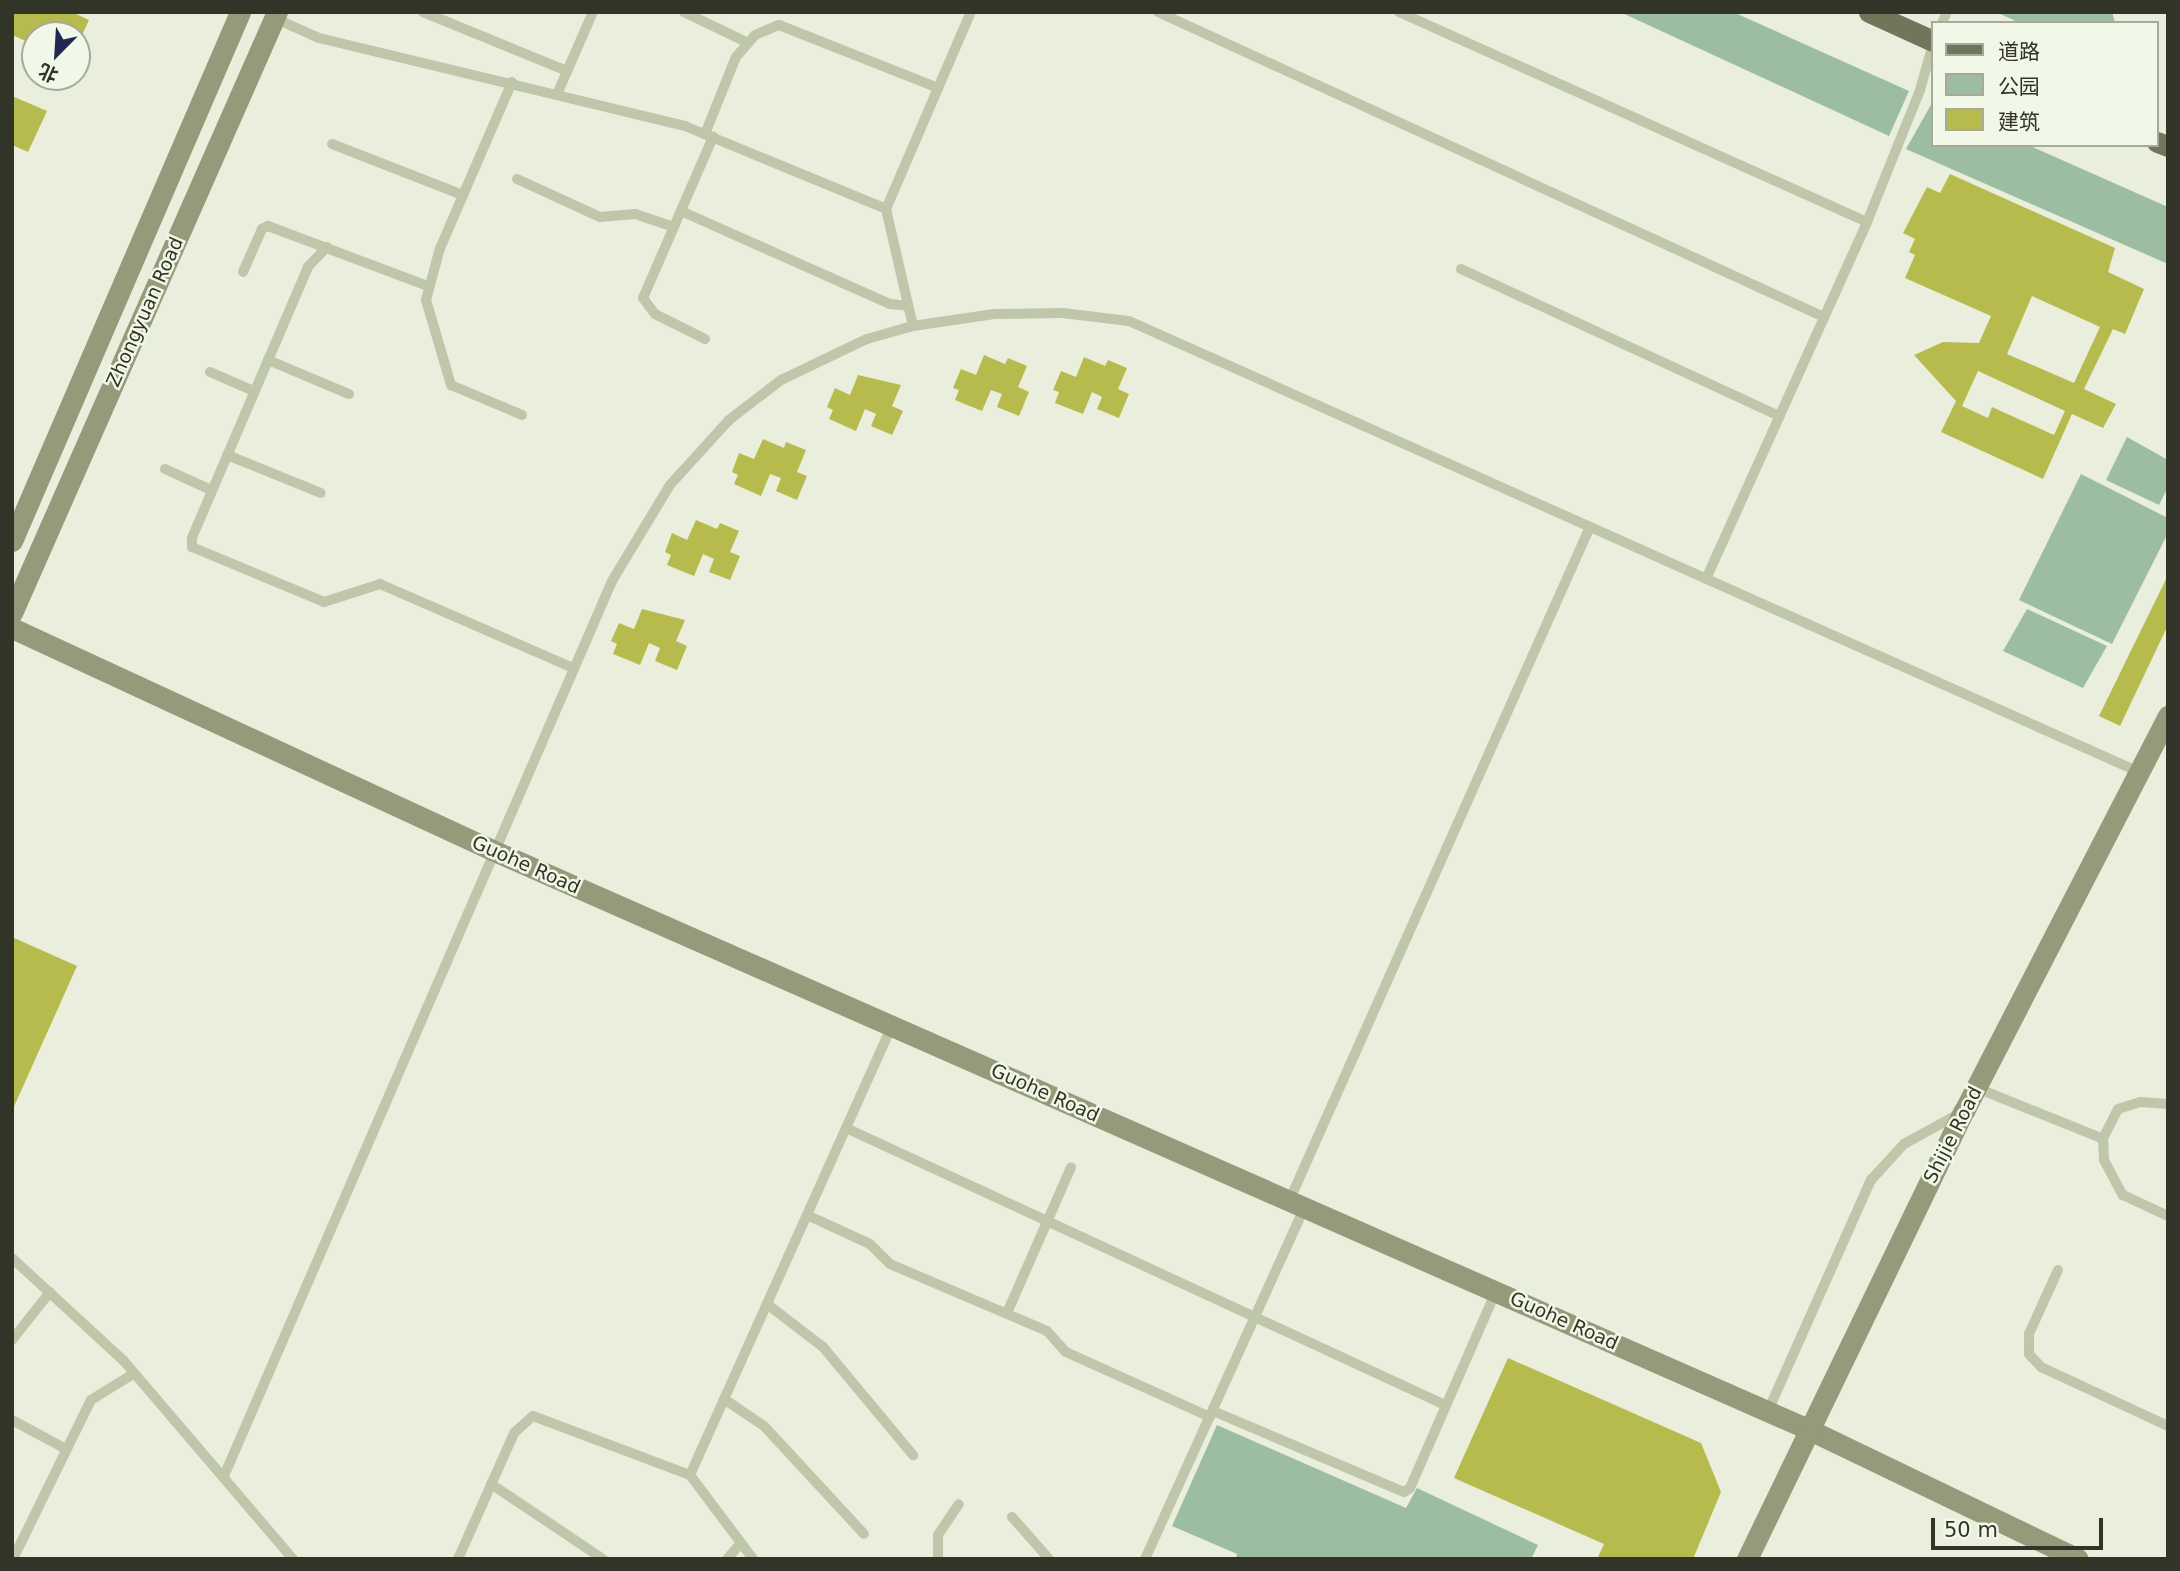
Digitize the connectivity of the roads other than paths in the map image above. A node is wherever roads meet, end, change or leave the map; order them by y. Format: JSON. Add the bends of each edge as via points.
{"nodes":[{"id":1,"x":240,"y":12,"type":"edge"},
{"id":2,"x":423,"y":12,"type":"edge"},
{"id":3,"x":593,"y":12,"type":"edge"},
{"id":4,"x":684,"y":12,"type":"edge"},
{"id":5,"x":971,"y":12,"type":"edge"},
{"id":6,"x":1158,"y":12,"type":"edge"},
{"id":7,"x":1399,"y":12,"type":"edge"},
{"id":8,"x":1869,"y":12,"type":"edge"},
{"id":9,"x":276,"y":15,"type":"edge"},
{"id":10,"x":746,"y":41,"type":"junction"},
{"id":11,"x":1932,"y":42,"type":"edge"},
{"id":12,"x":1932,"y":46,"type":"edge"},
{"id":13,"x":567,"y":71,"type":"junction"},
{"id":14,"x":512,"y":82,"type":"junction"},
{"id":15,"x":938,"y":88,"type":"junction"},
{"id":16,"x":558,"y":92,"type":"junction"},
{"id":17,"x":709,"y":136,"type":"junction"},
{"id":18,"x":332,"y":144,"type":"dead end"},
{"id":19,"x":517,"y":179,"type":"dead end"},
{"id":20,"x":463,"y":195,"type":"junction"},
{"id":21,"x":886,"y":209,"type":"junction"},
{"id":22,"x":681,"y":211,"type":"junction"},
{"id":23,"x":1867,"y":222,"type":"junction"},
{"id":24,"x":674,"y":227,"type":"junction"},
{"id":25,"x":327,"y":247,"type":"junction"},
{"id":26,"x":1461,"y":269,"type":"dead end"},
{"id":27,"x":243,"y":272,"type":"dead end"},
{"id":28,"x":428,"y":286,"type":"junction"},
{"id":29,"x":908,"y":306,"type":"junction"},
{"id":30,"x":1824,"y":317,"type":"junction"},
{"id":31,"x":913,"y":326,"type":"junction"},
{"id":32,"x":705,"y":339,"type":"dead end"},
{"id":33,"x":268,"y":360,"type":"junction"},
{"id":34,"x":210,"y":372,"type":"dead end"},
{"id":35,"x":254,"y":391,"type":"junction"},
{"id":36,"x":349,"y":394,"type":"dead end"},
{"id":37,"x":522,"y":415,"type":"dead end"},
{"id":38,"x":1779,"y":416,"type":"junction"},
{"id":39,"x":227,"y":455,"type":"junction"},
{"id":40,"x":165,"y":469,"type":"dead end"},
{"id":41,"x":211,"y":490,"type":"junction"},
{"id":42,"x":321,"y":493,"type":"dead end"},
{"id":43,"x":1589,"y":529,"type":"junction"},
{"id":44,"x":12,"y":541,"type":"edge"},
{"id":45,"x":1706,"y":579,"type":"junction"},
{"id":46,"x":12,"y":612,"type":"edge"},
{"id":47,"x":12,"y":628,"type":"edge"},
{"id":48,"x":573,"y":668,"type":"junction"},
{"id":49,"x":2168,"y":715,"type":"edge"},
{"id":50,"x":2139,"y":772,"type":"junction"},
{"id":51,"x":492,"y":850,"type":"junction"},
{"id":52,"x":892,"y":1026,"type":"junction"},
{"id":53,"x":1977,"y":1088,"type":"junction"},
{"id":54,"x":2168,"y":1104,"type":"edge"},
{"id":55,"x":1964,"y":1111,"type":"junction"},
{"id":56,"x":846,"y":1128,"type":"junction"},
{"id":57,"x":2103,"y":1139,"type":"junction"},
{"id":58,"x":1071,"y":1167,"type":"dead end"},
{"id":59,"x":1297,"y":1203,"type":"junction"},
{"id":60,"x":807,"y":1216,"type":"junction"},
{"id":61,"x":2168,"y":1216,"type":"edge"},
{"id":62,"x":1047,"y":1222,"type":"junction"},
{"id":63,"x":12,"y":1258,"type":"edge"},
{"id":64,"x":2058,"y":1270,"type":"dead end"},
{"id":65,"x":1496,"y":1291,"type":"junction"},
{"id":66,"x":50,"y":1292,"type":"junction"},
{"id":67,"x":767,"y":1304,"type":"junction"},
{"id":68,"x":1007,"y":1312,"type":"junction"},
{"id":69,"x":1254,"y":1319,"type":"junction"},
{"id":70,"x":12,"y":1340,"type":"edge"},
{"id":71,"x":133,"y":1374,"type":"junction"},
{"id":72,"x":724,"y":1399,"type":"junction"},
{"id":73,"x":1445,"y":1405,"type":"junction"},
{"id":74,"x":1768,"y":1411,"type":"junction"},
{"id":75,"x":1212,"y":1414,"type":"junction"},
{"id":76,"x":12,"y":1420,"type":"edge"},
{"id":77,"x":2168,"y":1426,"type":"edge"},
{"id":78,"x":1810,"y":1430,"type":"junction"},
{"id":79,"x":66,"y":1449,"type":"junction"},
{"id":80,"x":913,"y":1455,"type":"dead end"},
{"id":81,"x":690,"y":1475,"type":"junction"},
{"id":82,"x":224,"y":1476,"type":"junction"},
{"id":83,"x":491,"y":1484,"type":"junction"},
{"id":84,"x":959,"y":1504,"type":"dead end"},
{"id":85,"x":1012,"y":1517,"type":"dead end"},
{"id":86,"x":864,"y":1534,"type":"dead end"},
{"id":87,"x":15,"y":1544,"type":"edge"},
{"id":88,"x":739,"y":1545,"type":"junction"},
{"id":89,"x":13,"y":1559,"type":"edge"},
{"id":90,"x":293,"y":1559,"type":"edge"},
{"id":91,"x":458,"y":1559,"type":"edge"},
{"id":92,"x":603,"y":1559,"type":"edge"},
{"id":93,"x":727,"y":1559,"type":"edge"},
{"id":94,"x":753,"y":1559,"type":"edge"},
{"id":95,"x":938,"y":1559,"type":"edge"},
{"id":96,"x":1049,"y":1559,"type":"edge"},
{"id":97,"x":1145,"y":1559,"type":"edge"},
{"id":98,"x":1747,"y":1559,"type":"edge"},
{"id":99,"x":2078,"y":1559,"type":"edge"}],
"edges":[{"from":1,"to":44,"type":"street","name":"Zhongyuan Road"},
{"from":2,"to":13,"type":"lane"},
{"from":3,"to":13,"type":"lane"},
{"from":4,"to":10,"type":"lane"},
{"from":5,"to":15,"type":"lane"},
{"from":6,"to":30,"type":"lane"},
{"from":7,"to":23,"type":"lane"},
{"from":8,"to":11,"type":"main road"},
{"from":9,"to":14,"type":"lane","via":[[319,38]]},
{"from":9,"to":46,"type":"street","name":"Zhongyuan Road"},
{"from":10,"to":15,"type":"lane","via":[[770,27],[785,26]]},
{"from":10,"to":17,"type":"lane"},
{"from":12,"to":23,"type":"lane","via":[[1920,90]]},
{"from":13,"to":16,"type":"lane"},
{"from":14,"to":16,"type":"lane"},
{"from":14,"to":20,"type":"lane"},
{"from":15,"to":21,"type":"lane"},
{"from":16,"to":17,"type":"lane"},
{"from":17,"to":21,"type":"lane"},
{"from":17,"to":22,"type":"lane"},
{"from":18,"to":20,"type":"lane"},
{"from":19,"to":24,"type":"lane","via":[[600,217],[635,214]]},
{"from":20,"to":28,"type":"lane"},
{"from":21,"to":29,"type":"lane"},
{"from":22,"to":24,"type":"lane"},
{"from":22,"to":29,"type":"lane","via":[[890,304]]},
{"from":23,"to":30,"type":"lane"},
{"from":24,"to":32,"type":"lane","via":[[644,293],[644,303],[655,314]]},
{"from":25,"to":27,"type":"lane","via":[[268,226],[262,229]]},
{"from":25,"to":28,"type":"lane"},
{"from":25,"to":33,"type":"lane","via":[[308,267]]},
{"from":26,"to":38,"type":"lane"},
{"from":28,"to":37,"type":"lane","via":[[428,312],[451,385]]},
{"from":29,"to":31,"type":"lane"},
{"from":30,"to":38,"type":"lane"},
{"from":31,"to":43,"type":"lane","via":[[994,314],[1063,313],[1129,321]]},
{"from":31,"to":48,"type":"lane","via":[[867,340],[781,380],[729,420],[670,485],[612,581]]},
{"from":33,"to":35,"type":"lane"},
{"from":33,"to":36,"type":"lane"},
{"from":34,"to":35,"type":"lane"},
{"from":35,"to":39,"type":"lane"},
{"from":38,"to":45,"type":"lane"},
{"from":39,"to":41,"type":"lane"},
{"from":39,"to":42,"type":"lane"},
{"from":40,"to":41,"type":"lane"},
{"from":41,"to":48,"type":"lane","via":[[192,538],[195,551],[324,602],[380,584]]},
{"from":43,"to":45,"type":"lane"},
{"from":43,"to":59,"type":"lane"},
{"from":45,"to":50,"type":"lane"},
{"from":47,"to":51,"type":"street","name":"Guohe Road"},
{"from":48,"to":51,"type":"lane"},
{"from":49,"to":50,"type":"street","name":"Shijie Road"},
{"from":50,"to":53,"type":"street","name":"Shijie Road"},
{"from":51,"to":52,"type":"street","name":"Guohe Road"},
{"from":51,"to":82,"type":"lane"},
{"from":52,"to":56,"type":"lane"},
{"from":52,"to":59,"type":"street","name":"Guohe Road"},
{"from":53,"to":55,"type":"street","name":"Shijie Road"},
{"from":53,"to":57,"type":"lane"},
{"from":54,"to":57,"type":"lane","via":[[2140,1102],[2118,1110]]},
{"from":55,"to":74,"type":"lane","via":[[1904,1144],[1871,1180]]},
{"from":55,"to":78,"type":"street","name":"Shijie Road"},
{"from":56,"to":60,"type":"lane"},
{"from":56,"to":62,"type":"lane"},
{"from":57,"to":61,"type":"lane","via":[[2104,1160],[2123,1195]]},
{"from":58,"to":62,"type":"lane"},
{"from":59,"to":65,"type":"street","name":"Guohe Road"},
{"from":59,"to":69,"type":"lane"},
{"from":60,"to":67,"type":"lane"},
{"from":60,"to":68,"type":"lane","via":[[870,1244],[890,1264]]},
{"from":62,"to":68,"type":"lane"},
{"from":62,"to":69,"type":"lane"},
{"from":63,"to":66,"type":"lane"},
{"from":64,"to":77,"type":"lane","via":[[2029,1335],[2029,1354],[2040,1367]]},
{"from":65,"to":73,"type":"lane"},
{"from":65,"to":74,"type":"street","name":"Guohe Road"},
{"from":66,"to":70,"type":"lane"},
{"from":66,"to":71,"type":"lane"},
{"from":67,"to":72,"type":"lane"},
{"from":67,"to":80,"type":"lane","via":[[823,1347]]},
{"from":68,"to":75,"type":"lane","via":[[1047,1331],[1066,1352]]},
{"from":69,"to":73,"type":"lane"},
{"from":69,"to":75,"type":"lane"},
{"from":71,"to":79,"type":"lane","via":[[92,1400]]},
{"from":71,"to":82,"type":"lane"},
{"from":72,"to":81,"type":"lane"},
{"from":72,"to":86,"type":"lane","via":[[764,1426]]},
{"from":73,"to":75,"type":"lane","via":[[1410,1488],[1404,1492]]},
{"from":74,"to":78,"type":"street","name":"Guohe Road"},
{"from":75,"to":97,"type":"lane"},
{"from":76,"to":79,"type":"lane"},
{"from":78,"to":98,"type":"street","name":"Shijie Road"},
{"from":78,"to":99,"type":"street","name":"Guohe Road"},
{"from":79,"to":87,"type":"lane"},
{"from":81,"to":83,"type":"lane","via":[[533,1416],[514,1433]]},
{"from":81,"to":88,"type":"lane"},
{"from":82,"to":90,"type":"lane"},
{"from":83,"to":91,"type":"lane"},
{"from":83,"to":92,"type":"lane"},
{"from":84,"to":95,"type":"lane","via":[[938,1535]]},
{"from":85,"to":96,"type":"lane"},
{"from":87,"to":89,"type":"lane"},
{"from":88,"to":93,"type":"lane"},
{"from":88,"to":94,"type":"lane"}]}
